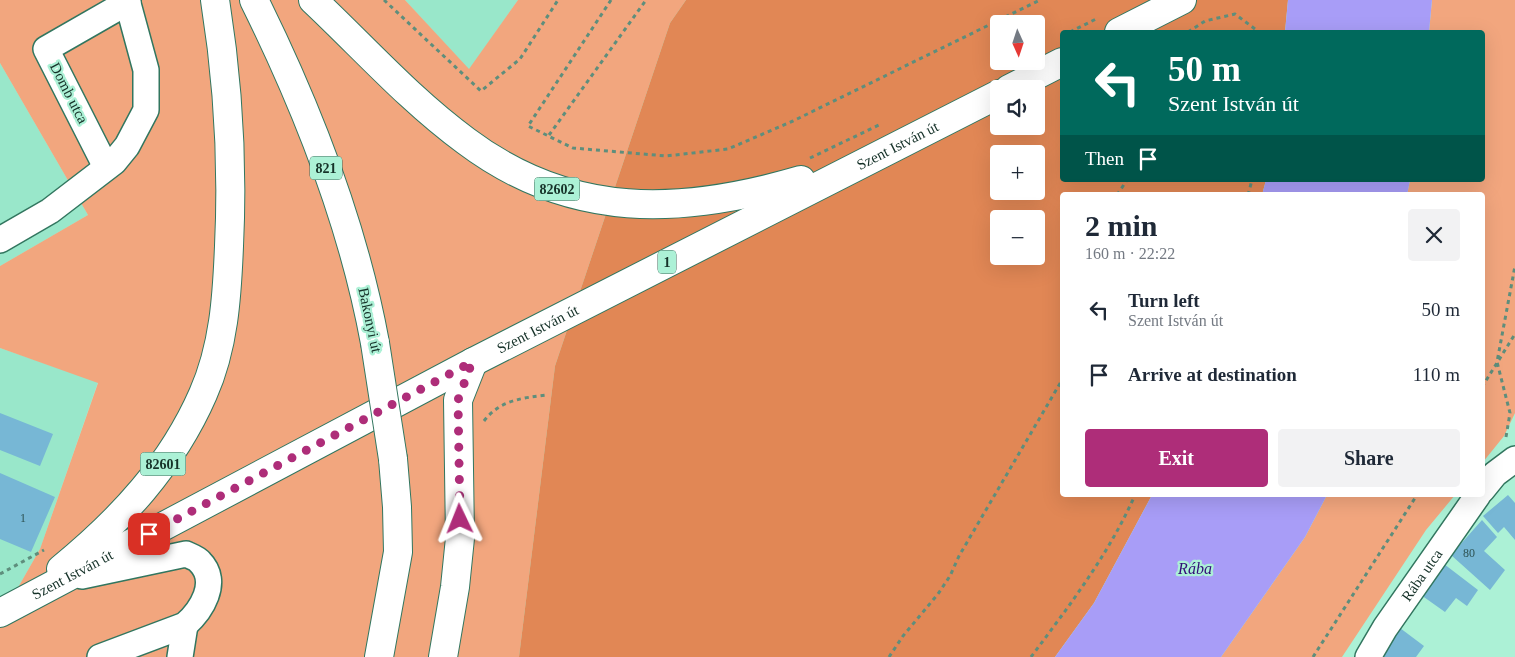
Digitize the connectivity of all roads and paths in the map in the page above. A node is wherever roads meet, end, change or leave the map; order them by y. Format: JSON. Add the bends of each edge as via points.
{"nodes":[{"id":1,"x":215,"y":0,"type":"edge"},
{"id":2,"x":254,"y":0,"type":"edge"},
{"id":3,"x":313,"y":0,"type":"edge"},
{"id":4,"x":384,"y":0,"type":"edge"},
{"id":5,"x":558,"y":0,"type":"edge"},
{"id":6,"x":611,"y":0,"type":"edge"},
{"id":7,"x":646,"y":0,"type":"edge"},
{"id":8,"x":1040,"y":0,"type":"edge"},
{"id":9,"x":1182,"y":0,"type":"edge"},
{"id":10,"x":127,"y":1,"type":"edge"},
{"id":11,"x":1123,"y":30,"type":"edge"},
{"id":12,"x":1191,"y":30,"type":"edge"},
{"id":13,"x":1256,"y":30,"type":"edge"},
{"id":14,"x":1054,"y":66,"type":"edge"},
{"id":15,"x":1027,"y":80,"type":"edge"},
{"id":16,"x":990,"y":98,"type":"edge"},
{"id":17,"x":888,"y":120,"type":"dead end"},
{"id":18,"x":549,"y":135,"type":"junction"},
{"id":19,"x":808,"y":158,"type":"dead end"},
{"id":20,"x":862,"y":162,"type":"junction"},
{"id":21,"x":106,"y":167,"type":"junction"},
{"id":22,"x":0,"y":240,"type":"edge"},
{"id":23,"x":1515,"y":266,"type":"edge"},
{"id":24,"x":1515,"y":334,"type":"edge"},
{"id":25,"x":472,"y":362,"type":"junction"},
{"id":26,"x":1497,"y":362,"type":"junction"},
{"id":27,"x":1485,"y":381,"type":"edge"},
{"id":28,"x":1060,"y":383,"type":"edge"},
{"id":29,"x":1515,"y":459,"type":"edge"},
{"id":30,"x":1489,"y":482,"type":"edge"},
{"id":31,"x":1135,"y":497,"type":"edge"},
{"id":32,"x":1416,"y":497,"type":"edge"},
{"id":33,"x":1477,"y":497,"type":"edge"},
{"id":34,"x":62,"y":580,"type":"junction"},
{"id":35,"x":10,"y":607,"type":"edge"},
{"id":36,"x":185,"y":625,"type":"junction"},
{"id":37,"x":100,"y":657,"type":"edge"},
{"id":38,"x":180,"y":657,"type":"edge"},
{"id":39,"x":379,"y":657,"type":"edge"},
{"id":40,"x":443,"y":657,"type":"edge"},
{"id":41,"x":889,"y":657,"type":"edge"},
{"id":42,"x":1031,"y":657,"type":"edge"},
{"id":43,"x":1313,"y":657,"type":"edge"},
{"id":44,"x":1368,"y":657,"type":"edge"}],
"edges":[{"from":1,"to":35,"type":"main road","number":"82601","via":[[228,96],[230,217],[224,316],[216,358],[204,393],[182,437],[145,489],[119,518]]},
{"from":2,"to":39,"type":"main road","name":"Bakonyi út","number":"821","bridge":true,"via":[[312,126],[367,298],[398,507],[398,552]]},
{"from":3,"to":20,"type":"main road","number":"82602","via":[[434,115],[466,141],[494,160],[550,187],[614,203],[681,204],[751,195]]},
{"from":4,"to":5,"type":"path","via":[[481,91],[520,59]]},
{"from":6,"to":18,"type":"path","via":[[528,126]]},
{"from":7,"to":18,"type":"path"},
{"from":8,"to":18,"type":"path","via":[[793,121],[728,149],[666,156],[622,153],[573,148]]},
{"from":9,"to":11,"type":"main road"},
{"from":10,"to":21,"type":"street","name":"Domb utca","via":[[146,70],[146,110],[128,146]]},
{"from":10,"to":21,"type":"street","name":"Domb utca","via":[[46,49]]},
{"from":12,"to":13,"type":"path","via":[[1205,20],[1235,14]]},
{"from":14,"to":15,"type":"main road"},
{"from":16,"to":20,"type":"main road","name":"Szent István út","number":"1"},
{"from":17,"to":19,"type":"path"},
{"from":20,"to":25,"type":"main road","name":"Szent István út","number":"1"},
{"from":21,"to":22,"type":"street","name":"Domb utca","via":[[50,211]]},
{"from":23,"to":26,"type":"path"},
{"from":24,"to":26,"type":"path"},
{"from":25,"to":34,"type":"main road","name":"Szent István út","number":"1"},
{"from":25,"to":40,"type":"main road","via":[[458,400],[460,538]]},
{"from":26,"to":27,"type":"path"},
{"from":26,"to":30,"type":"path","via":[[1510,414],[1506,441]]},
{"from":28,"to":41,"type":"path","via":[[950,576]]},
{"from":29,"to":30,"type":"street"},
{"from":31,"to":42,"type":"path","via":[[1123,524]]},
{"from":32,"to":43,"type":"path"},
{"from":33,"to":44,"type":"street","name":"Rába utca"},
{"from":34,"to":35,"type":"main road","name":"Szent István út","number":"1"},
{"from":34,"to":36,"type":"street","via":[[186,554],[200,562],[207,575],[208,591],[195,616]]},
{"from":36,"to":37,"type":"street"},
{"from":36,"to":38,"type":"street"}]}
